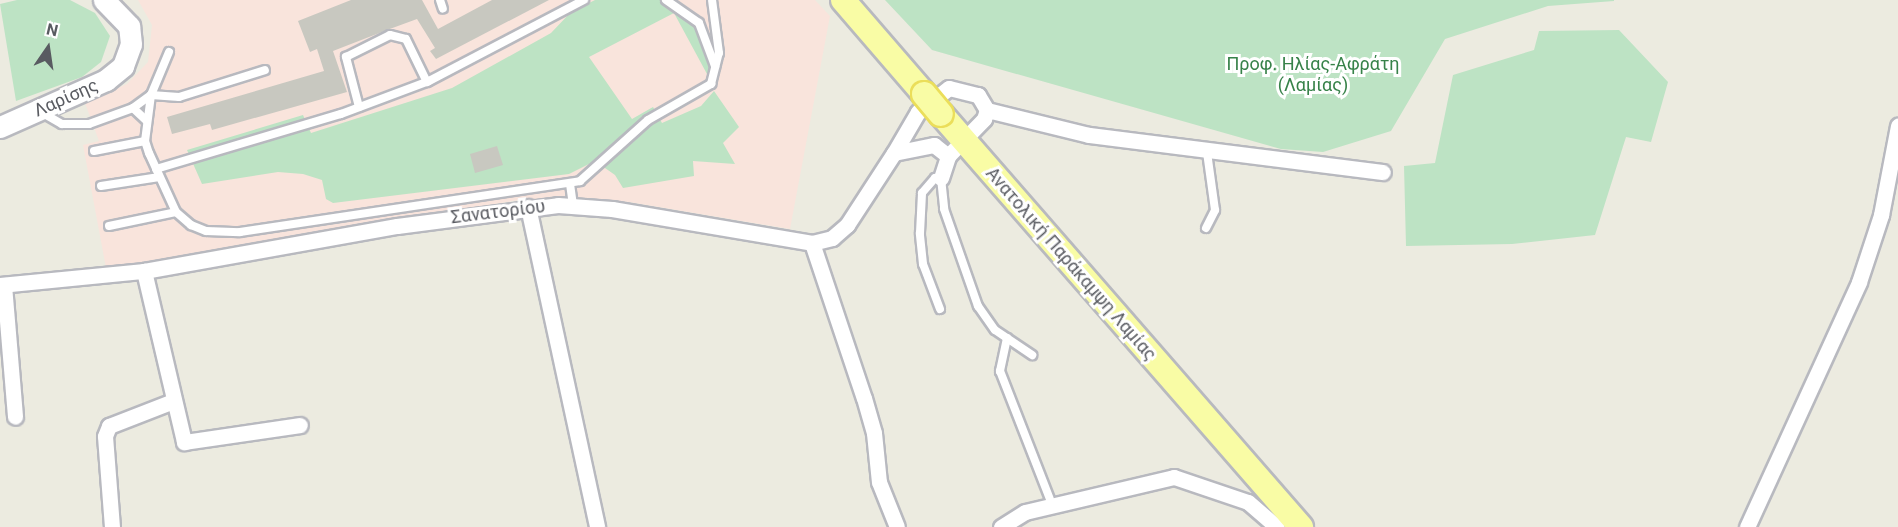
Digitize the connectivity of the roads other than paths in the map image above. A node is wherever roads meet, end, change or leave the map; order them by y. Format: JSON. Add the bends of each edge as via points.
{"nodes":[{"id":1,"x":440,"y":0,"type":"edge"},
{"id":2,"x":584,"y":0,"type":"edge"},
{"id":3,"x":666,"y":0,"type":"edge"},
{"id":4,"x":712,"y":0,"type":"edge"},
{"id":5,"x":843,"y":0,"type":"edge"},
{"id":6,"x":107,"y":1,"type":"edge"},
{"id":7,"x":443,"y":9,"type":"dead end"},
{"id":8,"x":169,"y":52,"type":"dead end"},
{"id":9,"x":265,"y":70,"type":"dead end"},
{"id":10,"x":716,"y":76,"type":"junction"},
{"id":11,"x":427,"y":82,"type":"junction"},
{"id":12,"x":151,"y":95,"type":"junction"},
{"id":13,"x":359,"y":107,"type":"junction"},
{"id":14,"x":134,"y":108,"type":"junction"},
{"id":15,"x":39,"y":110,"type":"junction"},
{"id":16,"x":987,"y":110,"type":"junction"},
{"id":17,"x":147,"y":121,"type":"junction"},
{"id":18,"x":1898,"y":126,"type":"edge"},
{"id":19,"x":0,"y":127,"type":"edge"},
{"id":20,"x":145,"y":141,"type":"junction"},
{"id":21,"x":956,"y":148,"type":"junction"},
{"id":22,"x":94,"y":151,"type":"dead end"},
{"id":23,"x":1207,"y":152,"type":"junction"},
{"id":24,"x":894,"y":153,"type":"junction"},
{"id":25,"x":1383,"y":172,"type":"dead end"},
{"id":26,"x":157,"y":173,"type":"junction"},
{"id":27,"x":940,"y":178,"type":"junction"},
{"id":28,"x":570,"y":184,"type":"junction"},
{"id":29,"x":101,"y":186,"type":"dead end"},
{"id":30,"x":573,"y":205,"type":"junction"},
{"id":31,"x":528,"y":207,"type":"junction"},
{"id":32,"x":176,"y":212,"type":"junction"},
{"id":33,"x":109,"y":226,"type":"dead end"},
{"id":34,"x":1206,"y":228,"type":"dead end"},
{"id":35,"x":812,"y":243,"type":"junction"},
{"id":36,"x":144,"y":271,"type":"junction"},
{"id":37,"x":2,"y":285,"type":"edge"},
{"id":38,"x":940,"y":309,"type":"dead end"},
{"id":39,"x":1007,"y":339,"type":"junction"},
{"id":40,"x":1032,"y":355,"type":"dead end"},
{"id":41,"x":173,"y":401,"type":"junction"},
{"id":42,"x":15,"y":417,"type":"dead end"},
{"id":43,"x":300,"y":425,"type":"dead end"},
{"id":44,"x":1050,"y":499,"type":"dead end"},
{"id":45,"x":112,"y":527,"type":"edge"},
{"id":46,"x":597,"y":527,"type":"edge"},
{"id":47,"x":897,"y":527,"type":"edge"},
{"id":48,"x":1001,"y":527,"type":"edge"},
{"id":49,"x":1277,"y":527,"type":"edge"},
{"id":50,"x":1301,"y":527,"type":"edge"},
{"id":51,"x":1747,"y":527,"type":"edge"}],
"edges":[{"from":1,"to":7,"type":"lane"},
{"from":2,"to":11,"type":"lane"},
{"from":3,"to":10,"type":"lane","via":[[699,23]]},
{"from":4,"to":10,"type":"lane","via":[[719,53]]},
{"from":5,"to":21,"type":"main road","name":"Ανατολική Παράκαμψη Λαμίας","bridge":true,"via":[[941,114]]},
{"from":6,"to":15,"type":"main road","name":"Λαρίσης","via":[[130,31],[130,49],[123,66],[106,80]]},
{"from":8,"to":12,"type":"lane"},
{"from":9,"to":12,"type":"lane","via":[[179,97]]},
{"from":10,"to":28,"type":"lane","via":[[699,93],[648,120],[588,176]]},
{"from":11,"to":13,"type":"lane"},
{"from":11,"to":13,"type":"lane","via":[[406,39],[390,34],[346,57]]},
{"from":12,"to":14,"type":"lane"},
{"from":12,"to":17,"type":"lane"},
{"from":13,"to":26,"type":"lane"},
{"from":14,"to":15,"type":"lane","via":[[78,126],[62,124]]},
{"from":14,"to":17,"type":"lane"},
{"from":15,"to":19,"type":"main road","name":"Λαρίσης"},
{"from":16,"to":21,"type":"street"},
{"from":16,"to":23,"type":"street","via":[[1089,135]]},
{"from":16,"to":24,"type":"street","via":[[978,95],[941,90],[918,112]]},
{"from":17,"to":20,"type":"lane"},
{"from":18,"to":51,"type":"street","via":[[1881,215],[1859,282]]},
{"from":20,"to":22,"type":"lane"},
{"from":20,"to":26,"type":"lane"},
{"from":21,"to":24,"type":"street","via":[[934,145]]},
{"from":21,"to":27,"type":"street"},
{"from":21,"to":50,"type":"main road","name":"Ανατολική Παράκαμψη Λαμίας"},
{"from":23,"to":25,"type":"street"},
{"from":23,"to":34,"type":"lane","via":[[1215,210]]},
{"from":24,"to":35,"type":"street","via":[[847,225],[832,238]]},
{"from":26,"to":29,"type":"lane"},
{"from":26,"to":32,"type":"lane"},
{"from":27,"to":38,"type":"lane","via":[[926,184],[920,206],[921,254]]},
{"from":27,"to":39,"type":"lane","via":[[944,209],[971,291],[986,319]]},
{"from":28,"to":30,"type":"lane"},
{"from":28,"to":32,"type":"lane","via":[[240,232],[206,231]]},
{"from":30,"to":31,"type":"street","name":"Σανατορίου"},
{"from":30,"to":35,"type":"street","name":"Σανατορίου"},
{"from":31,"to":36,"type":"street","name":"Σανατορίου"},
{"from":31,"to":46,"type":"street"},
{"from":32,"to":33,"type":"lane"},
{"from":35,"to":47,"type":"street","via":[[864,398],[874,433],[879,482]]},
{"from":36,"to":37,"type":"street","name":"Σανατορίου"},
{"from":36,"to":41,"type":"street"},
{"from":37,"to":42,"type":"street"},
{"from":39,"to":40,"type":"lane"},
{"from":39,"to":44,"type":"lane","via":[[1000,371]]},
{"from":41,"to":43,"type":"street","via":[[186,444]]},
{"from":41,"to":45,"type":"street","via":[[110,426],[105,436]]},
{"from":48,"to":49,"type":"street","via":[[1025,512],[1174,477],[1248,502]]}]}
